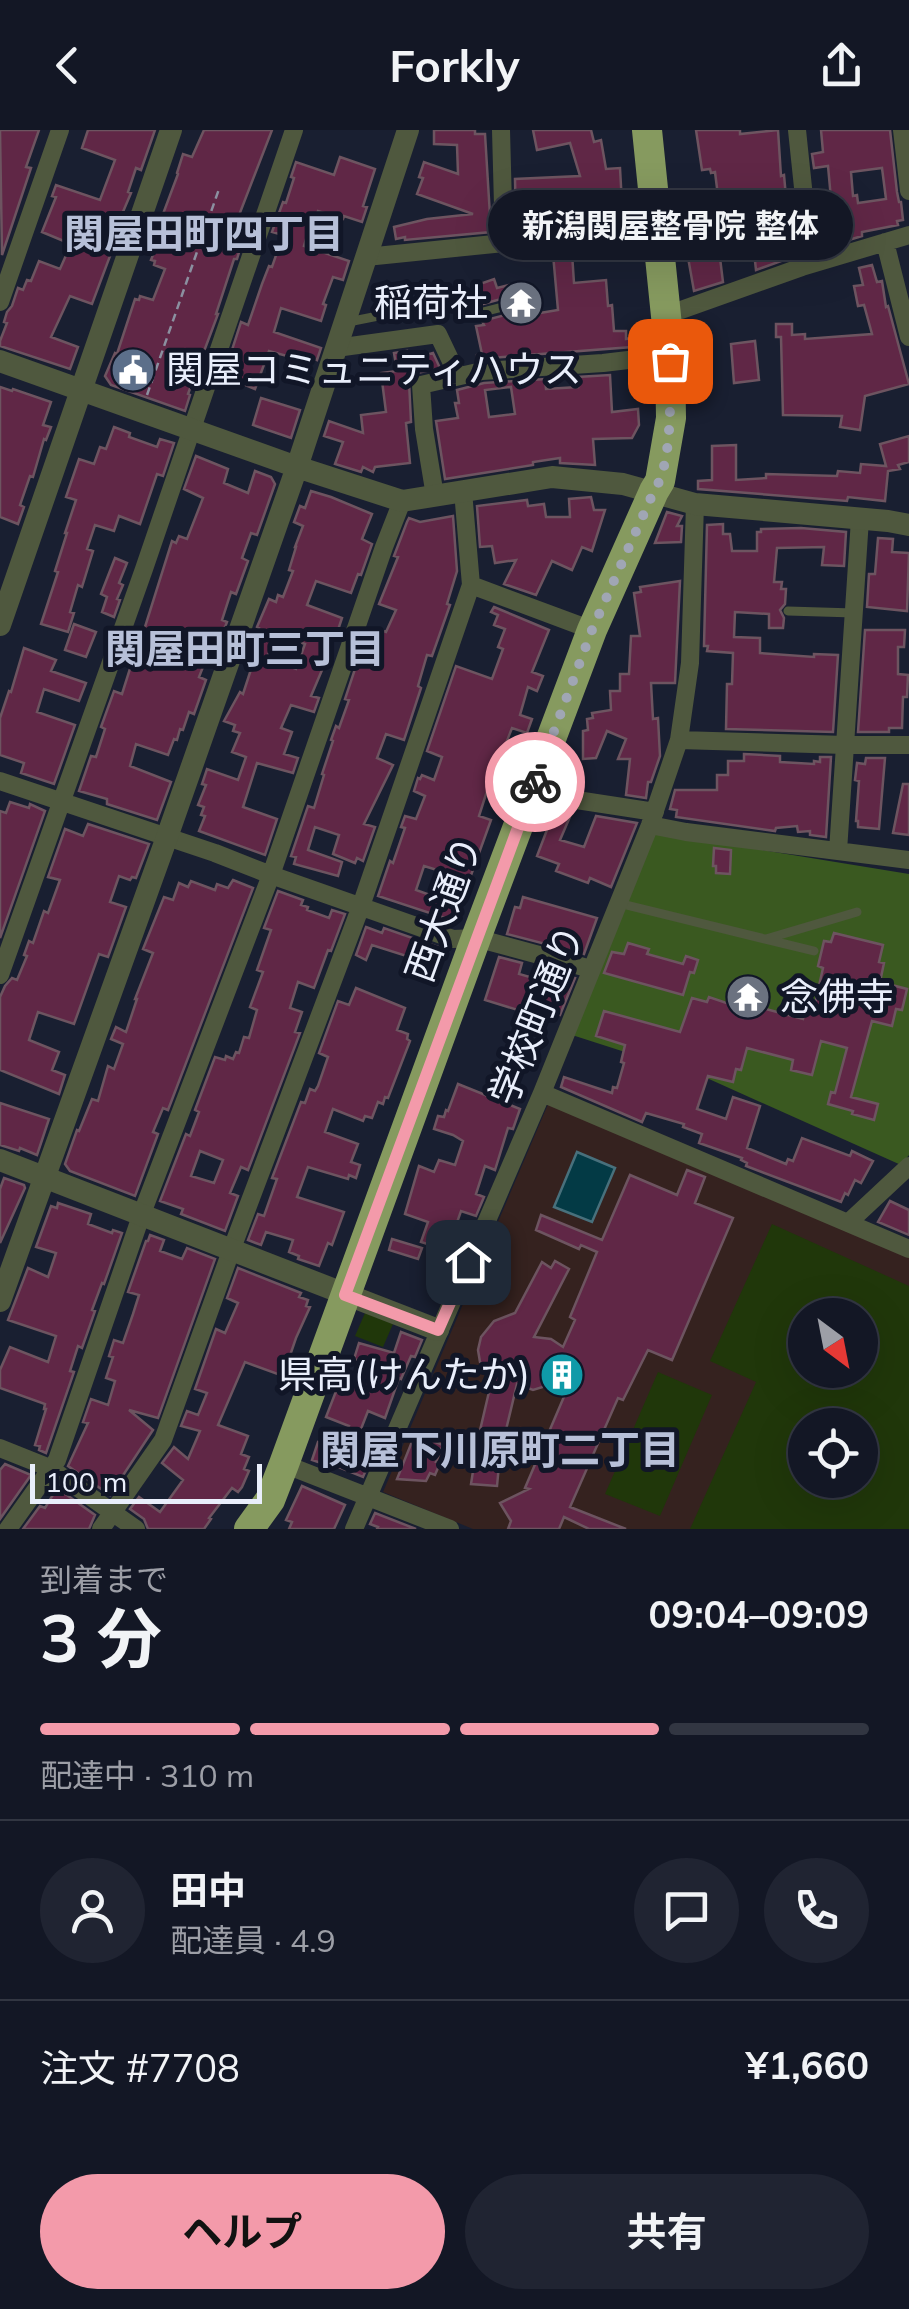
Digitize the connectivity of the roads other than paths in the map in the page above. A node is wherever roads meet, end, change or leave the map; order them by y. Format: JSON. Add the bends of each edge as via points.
{"nodes":[{"id":1,"x":60,"y":130,"type":"edge"},
{"id":2,"x":171,"y":130,"type":"edge"},
{"id":3,"x":294,"y":130,"type":"edge"},
{"id":4,"x":408,"y":130,"type":"edge"},
{"id":5,"x":501,"y":130,"type":"edge"},
{"id":6,"x":647,"y":130,"type":"edge"},
{"id":7,"x":797,"y":130,"type":"edge"},
{"id":8,"x":902,"y":130,"type":"edge"},
{"id":9,"x":909,"y":190,"type":"edge"},
{"id":10,"x":909,"y":235,"type":"edge"},
{"id":11,"x":658,"y":238,"type":"junction"},
{"id":12,"x":885,"y":242,"type":"junction"},
{"id":13,"x":504,"y":243,"type":"junction"},
{"id":14,"x":366,"y":257,"type":"junction"},
{"id":15,"x":811,"y":264,"type":"junction"},
{"id":16,"x":0,"y":302,"type":"edge"},
{"id":17,"x":514,"y":304,"type":"dead end"},
{"id":18,"x":667,"y":315,"type":"junction"},
{"id":19,"x":344,"y":323,"type":"junction"},
{"id":20,"x":909,"y":337,"type":"edge"},
{"id":21,"x":336,"y":348,"type":"junction"},
{"id":22,"x":670,"y":355,"type":"junction"},
{"id":23,"x":0,"y":361,"type":"edge"},
{"id":24,"x":458,"y":376,"type":"junction"},
{"id":25,"x":81,"y":390,"type":"junction"},
{"id":26,"x":191,"y":430,"type":"junction"},
{"id":27,"x":297,"y":467,"type":"junction"},
{"id":28,"x":463,"y":491,"type":"junction"},
{"id":29,"x":654,"y":491,"type":"junction"},
{"id":30,"x":435,"y":496,"type":"junction"},
{"id":31,"x":402,"y":501,"type":"junction"},
{"id":32,"x":694,"y":504,"type":"junction"},
{"id":33,"x":860,"y":519,"type":"junction"},
{"id":34,"x":909,"y":525,"type":"edge"},
{"id":35,"x":471,"y":586,"type":"junction"},
{"id":36,"x":788,"y":611,"type":"dead end"},
{"id":37,"x":854,"y":613,"type":"junction"},
{"id":38,"x":0,"y":625,"type":"edge"},
{"id":39,"x":592,"y":630,"type":"junction"},
{"id":40,"x":679,"y":740,"type":"junction"},
{"id":41,"x":909,"y":745,"type":"edge"},
{"id":42,"x":846,"y":746,"type":"junction"},
{"id":43,"x":0,"y":781,"type":"edge"},
{"id":44,"x":531,"y":792,"type":"junction"},
{"id":45,"x":62,"y":802,"type":"junction"},
{"id":46,"x":653,"y":818,"type":"junction"},
{"id":47,"x":167,"y":837,"type":"junction"},
{"id":48,"x":838,"y":851,"type":"junction"},
{"id":49,"x":909,"y":860,"type":"edge"},
{"id":50,"x":271,"y":875,"type":"junction"},
{"id":51,"x":618,"y":903,"type":"junction"},
{"id":52,"x":361,"y":906,"type":"junction"},
{"id":53,"x":857,"y":912,"type":"dead end"},
{"id":54,"x":476,"y":938,"type":"junction"},
{"id":55,"x":764,"y":940,"type":"junction"},
{"id":56,"x":814,"y":952,"type":"dead end"},
{"id":57,"x":591,"y":969,"type":"junction"},
{"id":58,"x":0,"y":975,"type":"edge"},
{"id":59,"x":542,"y":1094,"type":"junction"},
{"id":60,"x":0,"y":1160,"type":"edge"},
{"id":61,"x":909,"y":1166,"type":"edge"},
{"id":62,"x":44,"y":1176,"type":"junction"},
{"id":63,"x":142,"y":1216,"type":"junction"},
{"id":64,"x":848,"y":1222,"type":"junction"},
{"id":65,"x":909,"y":1249,"type":"edge"},
{"id":66,"x":231,"y":1251,"type":"junction"},
{"id":67,"x":6,"y":1270,"type":"edge"},
{"id":68,"x":345,"y":1295,"type":"junction"},
{"id":69,"x":0,"y":1301,"type":"edge"},
{"id":70,"x":438,"y":1330,"type":"junction"},
{"id":71,"x":0,"y":1448,"type":"edge"},
{"id":72,"x":284,"y":1464,"type":"junction"},
{"id":73,"x":50,"y":1468,"type":"junction"},
{"id":74,"x":370,"y":1497,"type":"junction"},
{"id":75,"x":112,"y":1512,"type":"junction"},
{"id":76,"x":8,"y":1529,"type":"edge"},
{"id":77,"x":101,"y":1529,"type":"edge"},
{"id":78,"x":136,"y":1529,"type":"edge"},
{"id":79,"x":250,"y":1529,"type":"edge"},
{"id":80,"x":354,"y":1529,"type":"edge"},
{"id":81,"x":450,"y":1529,"type":"edge"}],
"edges":[{"from":1,"to":16,"type":"street"},
{"from":2,"to":25,"type":"street"},
{"from":3,"to":26,"type":"street"},
{"from":4,"to":14,"type":"street"},
{"from":5,"to":13,"type":"street"},
{"from":6,"to":11,"type":"highway","name":"西大通り"},
{"from":7,"to":15,"type":"street"},
{"from":8,"to":9,"type":"street"},
{"from":10,"to":12,"type":"street"},
{"from":11,"to":13,"type":"street"},
{"from":11,"to":18,"type":"highway","name":"西大通り"},
{"from":12,"to":15,"type":"street"},
{"from":12,"to":20,"type":"street"},
{"from":13,"to":14,"type":"street"},
{"from":14,"to":19,"type":"street"},
{"from":15,"to":18,"type":"street"},
{"from":17,"to":19,"type":"lane","via":[[479,313],[468,298]]},
{"from":18,"to":22,"type":"highway","name":"西大通り"},
{"from":19,"to":21,"type":"street"},
{"from":21,"to":24,"type":"street","via":[[438,334]]},
{"from":21,"to":27,"type":"street"},
{"from":22,"to":24,"type":"street"},
{"from":22,"to":29,"type":"highway","name":"西大通り","via":[[670,418]]},
{"from":23,"to":25,"type":"street"},
{"from":24,"to":30,"type":"street","via":[[421,385]]},
{"from":25,"to":26,"type":"street"},
{"from":25,"to":38,"type":"street"},
{"from":26,"to":27,"type":"street"},
{"from":26,"to":45,"type":"street"},
{"from":27,"to":31,"type":"street"},
{"from":27,"to":47,"type":"street"},
{"from":28,"to":29,"type":"street","via":[[552,478]]},
{"from":28,"to":30,"type":"street"},
{"from":28,"to":35,"type":"street"},
{"from":29,"to":32,"type":"street"},
{"from":29,"to":39,"type":"highway","name":"西大通り"},
{"from":30,"to":31,"type":"street"},
{"from":31,"to":50,"type":"street"},
{"from":32,"to":33,"type":"street"},
{"from":32,"to":40,"type":"street","name":"学校町通り","via":[[690,663]]},
{"from":33,"to":34,"type":"street"},
{"from":33,"to":37,"type":"street"},
{"from":35,"to":39,"type":"street"},
{"from":35,"to":52,"type":"street"},
{"from":36,"to":37,"type":"lane"},
{"from":37,"to":42,"type":"street"},
{"from":39,"to":44,"type":"highway","name":"西大通り"},
{"from":40,"to":42,"type":"street"},
{"from":40,"to":46,"type":"street","name":"学校町通り"},
{"from":41,"to":42,"type":"street"},
{"from":42,"to":48,"type":"street"},
{"from":43,"to":45,"type":"street"},
{"from":44,"to":46,"type":"street"},
{"from":44,"to":54,"type":"highway","name":"西大通り"},
{"from":45,"to":47,"type":"street"},
{"from":45,"to":58,"type":"street"},
{"from":46,"to":48,"type":"street","via":[[686,832]]},
{"from":46,"to":51,"type":"street","name":"学校町通り"},
{"from":47,"to":50,"type":"street"},
{"from":47,"to":62,"type":"street"},
{"from":48,"to":49,"type":"street"},
{"from":50,"to":52,"type":"street"},
{"from":50,"to":63,"type":"street"},
{"from":51,"to":55,"type":"lane"},
{"from":51,"to":57,"type":"street","name":"学校町通り"},
{"from":52,"to":54,"type":"street","via":[[453,939]]},
{"from":52,"to":66,"type":"street"},
{"from":53,"to":55,"type":"lane"},
{"from":54,"to":57,"type":"street"},
{"from":54,"to":68,"type":"highway","name":"西大通り"},
{"from":55,"to":56,"type":"lane"},
{"from":57,"to":59,"type":"street","name":"学校町通り"},
{"from":59,"to":64,"type":"street"},
{"from":59,"to":70,"type":"street","name":"学校町通り"},
{"from":60,"to":62,"type":"street"},
{"from":61,"to":64,"type":"street"},
{"from":62,"to":63,"type":"street"},
{"from":62,"to":67,"type":"street"},
{"from":63,"to":66,"type":"street"},
{"from":63,"to":73,"type":"street"},
{"from":64,"to":65,"type":"street"},
{"from":66,"to":68,"type":"street"},
{"from":66,"to":75,"type":"street","via":[[163,1440]]},
{"from":67,"to":69,"type":"street"},
{"from":68,"to":70,"type":"street"},
{"from":68,"to":72,"type":"highway","name":"西大通り"},
{"from":70,"to":74,"type":"street","name":"学校町通り"},
{"from":71,"to":73,"type":"street"},
{"from":72,"to":74,"type":"street"},
{"from":72,"to":79,"type":"highway","name":"西大通り"},
{"from":73,"to":75,"type":"street"},
{"from":73,"to":76,"type":"street"},
{"from":74,"to":80,"type":"street","name":"学校町通り"},
{"from":74,"to":81,"type":"street"},
{"from":75,"to":77,"type":"street"},
{"from":75,"to":78,"type":"street"}]}
